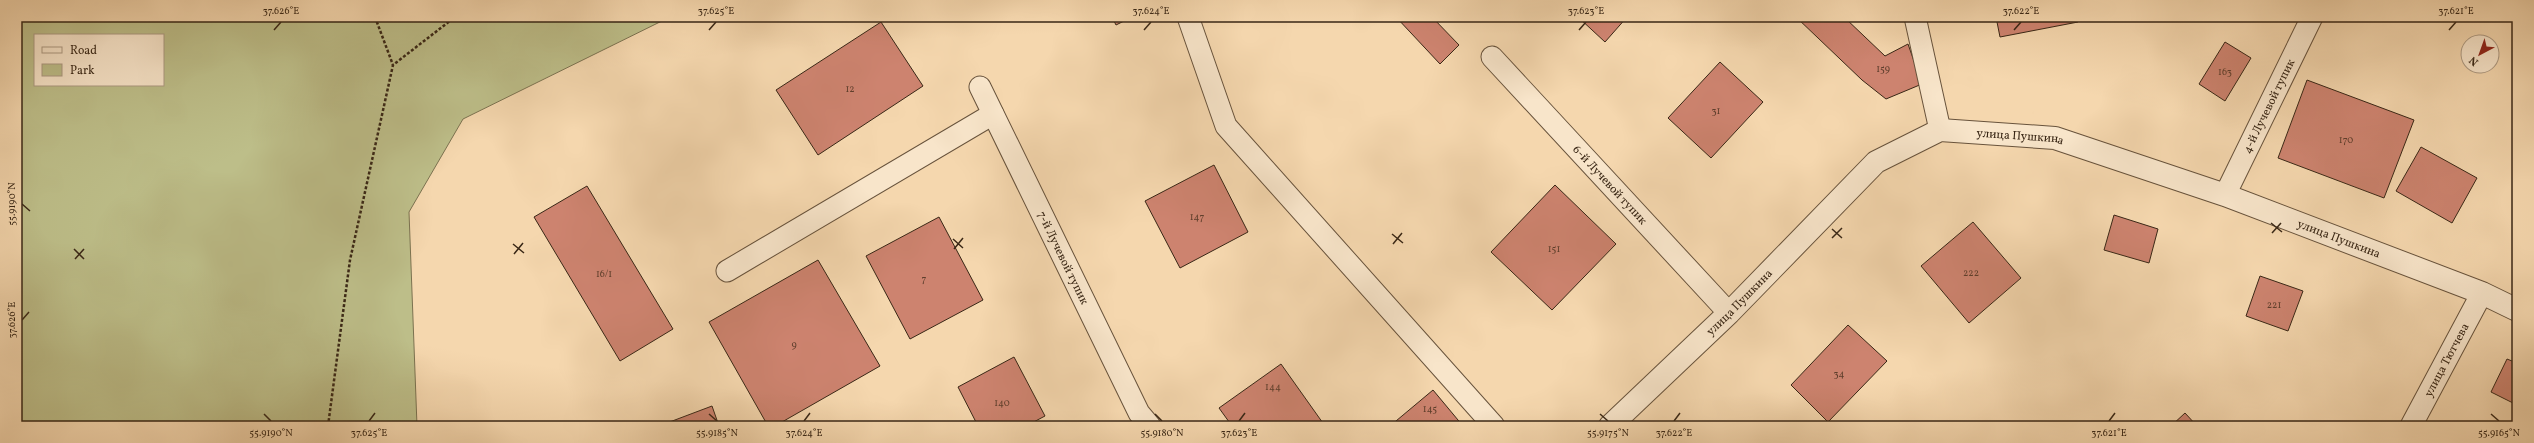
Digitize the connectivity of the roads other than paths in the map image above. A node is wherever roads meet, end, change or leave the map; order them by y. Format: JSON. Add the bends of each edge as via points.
{"nodes":[{"id":1,"x":1188,"y":17,"type":"edge"},
{"id":2,"x":1915,"y":17,"type":"edge"},
{"id":3,"x":2312,"y":17,"type":"edge"},
{"id":4,"x":1492,"y":57,"type":"dead end"},
{"id":5,"x":980,"y":87,"type":"dead end"},
{"id":6,"x":993,"y":114,"type":"junction"},
{"id":7,"x":1940,"y":130,"type":"junction"},
{"id":8,"x":2225,"y":195,"type":"junction"},
{"id":9,"x":728,"y":271,"type":"dead end"},
{"id":10,"x":2482,"y":293,"type":"junction"},
{"id":11,"x":2517,"y":310,"type":"edge"},
{"id":12,"x":1729,"y":313,"type":"junction"},
{"id":13,"x":1150,"y":426,"type":"edge"},
{"id":14,"x":1494,"y":426,"type":"edge"},
{"id":15,"x":1610,"y":426,"type":"edge"},
{"id":16,"x":2411,"y":426,"type":"edge"}],
"edges":[{"from":1,"to":14,"type":"lane","via":[[1226,126]]},
{"from":2,"to":7,"type":"lane"},
{"from":3,"to":8,"type":"lane","name":"4-й Лучевой тупик"},
{"from":4,"to":12,"type":"lane","name":"6-й Лучевой тупик"},
{"from":5,"to":6,"type":"lane","name":"7-й Лучевой тупик"},
{"from":6,"to":9,"type":"lane"},
{"from":6,"to":13,"type":"lane","name":"7-й Лучевой тупик","via":[[1139,412]]},
{"from":7,"to":8,"type":"street","name":"улица Пушкина","via":[[2055,138]]},
{"from":7,"to":12,"type":"street","name":"улица Пушкина","via":[[1876,162]]},
{"from":8,"to":10,"type":"street","name":"улица Пушкина"},
{"from":10,"to":11,"type":"street","name":"улица Пушкина"},
{"from":10,"to":16,"type":"lane","name":"улица Тютчева"},
{"from":12,"to":15,"type":"street","name":"улица Пушкина"}]}
